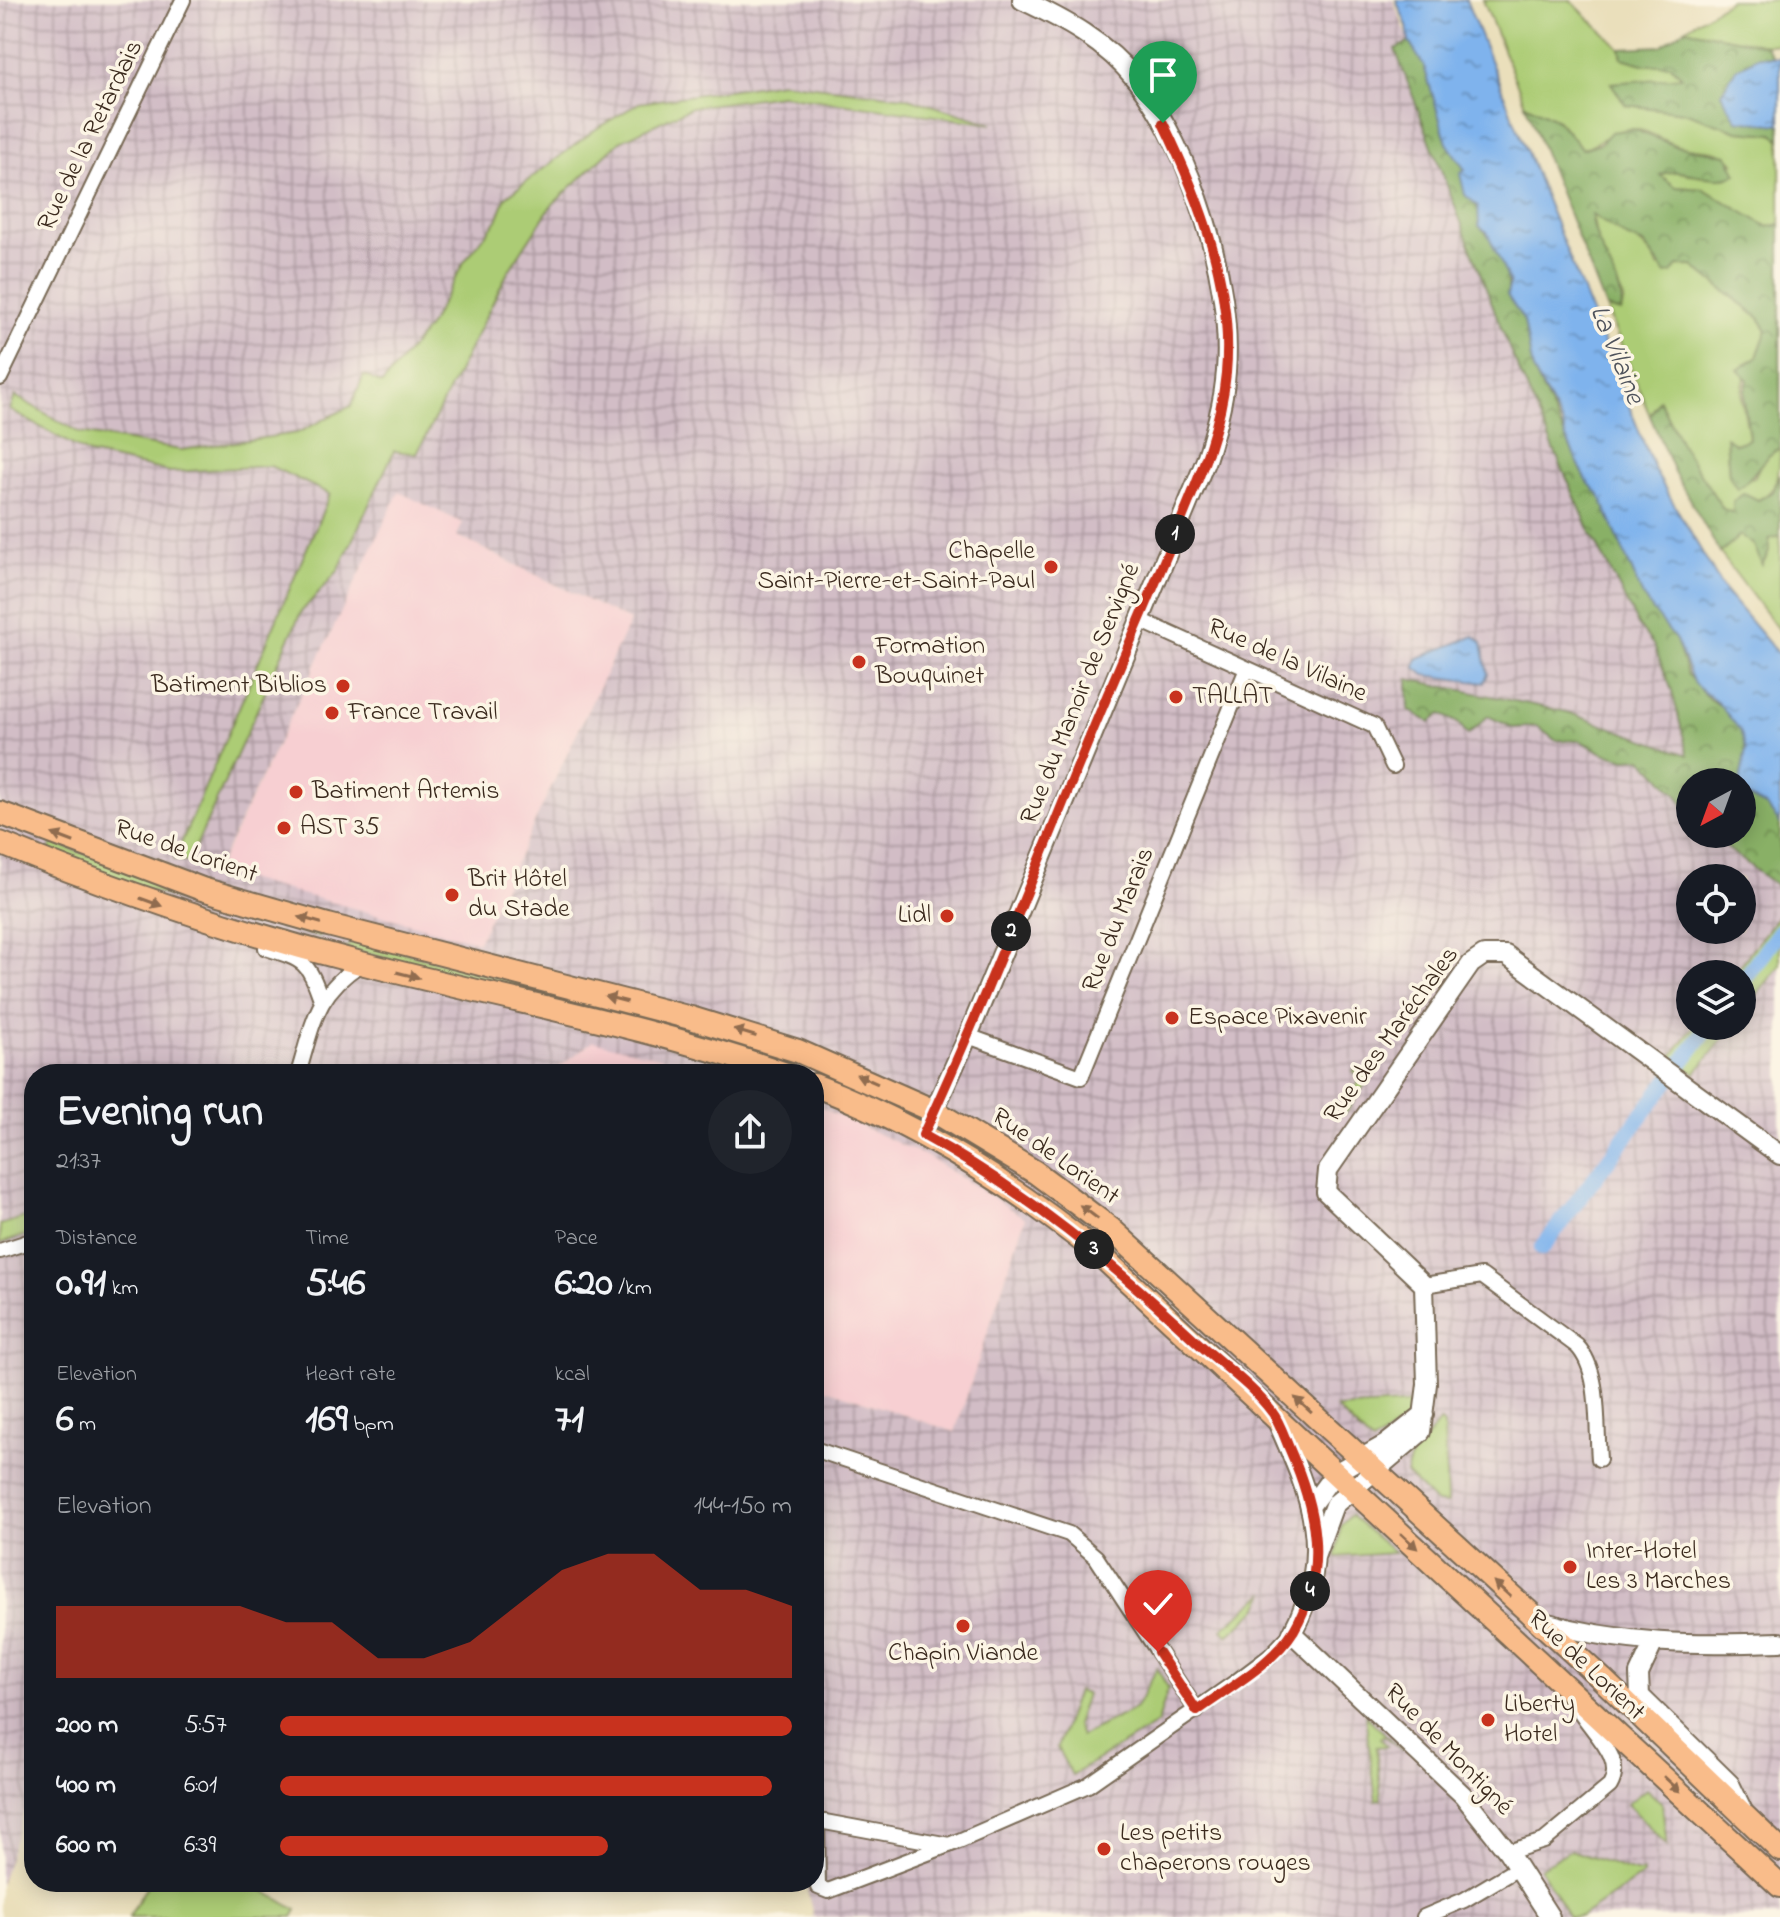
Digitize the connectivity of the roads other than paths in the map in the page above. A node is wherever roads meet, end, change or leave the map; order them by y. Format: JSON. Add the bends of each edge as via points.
{"nodes":[{"id":1,"x":183,"y":0,"type":"edge"},
{"id":2,"x":1022,"y":0,"type":"edge"},
{"id":3,"x":0,"y":378,"type":"edge"},
{"id":4,"x":1140,"y":620,"type":"junction"},
{"id":5,"x":1246,"y":671,"type":"junction"},
{"id":6,"x":1393,"y":766,"type":"dead end"},
{"id":7,"x":0,"y":813,"type":"edge"},
{"id":8,"x":0,"y":843,"type":"edge"},
{"id":9,"x":193,"y":917,"type":"junction"},
{"id":10,"x":357,"y":933,"type":"junction"},
{"id":11,"x":332,"y":956,"type":"junction"},
{"id":12,"x":361,"y":964,"type":"junction"},
{"id":13,"x":321,"y":999,"type":"junction"},
{"id":14,"x":654,"y":1009,"type":"junction"},
{"id":15,"x":643,"y":1030,"type":"junction"},
{"id":16,"x":968,"y":1036,"type":"junction"},
{"id":17,"x":301,"y":1064,"type":"edge"},
{"id":18,"x":754,"y":1064,"type":"edge"},
{"id":19,"x":824,"y":1090,"type":"edge"},
{"id":20,"x":934,"y":1111,"type":"junction"},
{"id":21,"x":923,"y":1135,"type":"junction"},
{"id":22,"x":1780,"y":1155,"type":"edge"},
{"id":23,"x":24,"y":1243,"type":"edge"},
{"id":24,"x":0,"y":1251,"type":"edge"},
{"id":25,"x":1145,"y":1261,"type":"junction"},
{"id":26,"x":1129,"y":1278,"type":"junction"},
{"id":27,"x":1424,"y":1285,"type":"junction"},
{"id":28,"x":1273,"y":1413,"type":"junction"},
{"id":29,"x":824,"y":1452,"type":"edge"},
{"id":30,"x":1599,"y":1459,"type":"dead end"},
{"id":31,"x":1365,"y":1465,"type":"junction"},
{"id":32,"x":1335,"y":1473,"type":"junction"},
{"id":33,"x":1352,"y":1488,"type":"junction"},
{"id":34,"x":1312,"y":1504,"type":"junction"},
{"id":35,"x":1315,"y":1557,"type":"junction"},
{"id":36,"x":1537,"y":1621,"type":"junction"},
{"id":37,"x":1292,"y":1633,"type":"junction"},
{"id":38,"x":1780,"y":1642,"type":"edge"},
{"id":39,"x":1653,"y":1644,"type":"junction"},
{"id":40,"x":1570,"y":1689,"type":"junction"},
{"id":41,"x":1197,"y":1711,"type":"junction"},
{"id":42,"x":1744,"y":1815,"type":"junction"},
{"id":43,"x":824,"y":1822,"type":"edge"},
{"id":44,"x":949,"y":1845,"type":"junction"},
{"id":45,"x":1780,"y":1850,"type":"edge"},
{"id":46,"x":1513,"y":1860,"type":"junction"},
{"id":47,"x":1780,"y":1886,"type":"edge"},
{"id":48,"x":824,"y":1889,"type":"edge"},
{"id":49,"x":1424,"y":1917,"type":"edge"},
{"id":50,"x":1550,"y":1917,"type":"edge"}],
"edges":[{"from":1,"to":3,"type":"street","name":"Rue de la Retardais"},
{"from":2,"to":4,"type":"street","name":"Rue du Manoir de Servigné","via":[[1092,38],[1135,79],[1159,114],[1202,216],[1223,296],[1226,372],[1218,420]]},
{"from":4,"to":5,"type":"street","name":"Rue de la Vilaine"},
{"from":4,"to":16,"type":"street","name":"Rue du Manoir de Servigné"},
{"from":5,"to":6,"type":"street","name":"Rue de la Vilaine","via":[[1374,726]]},
{"from":5,"to":16,"type":"street","name":"Rue du Marais","via":[[1081,1077]]},
{"from":10,"to":7,"type":"main road","name":"Rue de Lorient","one_way":true,"via":[[163,876]]},
{"from":8,"to":9,"type":"main road","one_way":true},
{"from":9,"to":11,"type":"main road"},
{"from":9,"to":13,"type":"street","via":[[205,929],[301,959],[311,970]]},
{"from":10,"to":11,"type":"street"},
{"from":14,"to":10,"type":"main road","name":"Rue de Lorient","one_way":true},
{"from":11,"to":12,"type":"main road"},
{"from":12,"to":13,"type":"street","via":[[340,977]]},
{"from":12,"to":15,"type":"main road","one_way":true},
{"from":13,"to":17,"type":"street"},
{"from":14,"to":15,"type":"street"},
{"from":20,"to":14,"type":"main road","name":"Rue de Lorient","one_way":true,"via":[[789,1048]]},
{"from":15,"to":18,"type":"main road"},
{"from":16,"to":20,"type":"street","name":"Rue du Manoir de Servigné"},
{"from":19,"to":21,"type":"main road","name":"Rue de Lorient"},
{"from":20,"to":21,"type":"street","name":"Rue du Manoir de Servigné"},
{"from":25,"to":20,"type":"main road","name":"Rue de Lorient","one_way":true,"via":[[1035,1172]]},
{"from":21,"to":26,"type":"main road","name":"Rue de Lorient","via":[[1045,1211]]},
{"from":22,"to":27,"type":"street","name":"Rue des Maréchales","via":[[1506,955],[1484,955],[1471,964],[1349,1136],[1325,1181],[1326,1192],[1352,1220]]},
{"from":23,"to":24,"type":"street"},
{"from":25,"to":26,"type":"main road"},
{"from":31,"to":25,"type":"main road","name":"Rue de Lorient","one_way":true},
{"from":26,"to":28,"type":"main road","name":"Rue de Lorient"},
{"from":27,"to":30,"type":"street","via":[[1482,1276],[1577,1346],[1590,1371]]},
{"from":27,"to":31,"type":"street","via":[[1427,1384],[1421,1432],[1412,1442]]},
{"from":28,"to":32,"type":"main road","name":"Rue de Lorient"},
{"from":28,"to":34,"type":"street"},
{"from":29,"to":41,"type":"street","via":[[1069,1534],[1096,1557]]},
{"from":31,"to":32,"type":"street"},
{"from":31,"to":33,"type":"street"},
{"from":36,"to":31,"type":"main road","name":"Rue de Lorient","one_way":true},
{"from":32,"to":33,"type":"main road","name":"Rue de Lorient"},
{"from":32,"to":34,"type":"street"},
{"from":33,"to":35,"type":"street","via":[[1330,1510]]},
{"from":33,"to":40,"type":"main road","name":"Rue de Lorient","one_way":true},
{"from":34,"to":35,"type":"street"},
{"from":35,"to":37,"type":"street","via":[[1311,1590]]},
{"from":36,"to":39,"type":"street"},
{"from":36,"to":42,"type":"main road","name":"Rue de Lorient"},
{"from":37,"to":41,"type":"street"},
{"from":37,"to":46,"type":"street","name":"Rue de Montigné","via":[[1463,1795]]},
{"from":38,"to":39,"type":"street"},
{"from":39,"to":42,"type":"street","via":[[1639,1674],[1640,1696],[1730,1784]]},
{"from":40,"to":46,"type":"street","via":[[1579,1714],[1610,1752],[1617,1771],[1601,1794]]},
{"from":40,"to":47,"type":"main road","name":"Rue de Lorient","one_way":true},
{"from":41,"to":44,"type":"street","via":[[1088,1785]]},
{"from":42,"to":45,"type":"main road","name":"Rue de Lorient"},
{"from":43,"to":44,"type":"street"},
{"from":44,"to":48,"type":"street"},
{"from":46,"to":49,"type":"street","via":[[1473,1896]]},
{"from":46,"to":50,"type":"street","name":"Rue de Montigné"}]}
